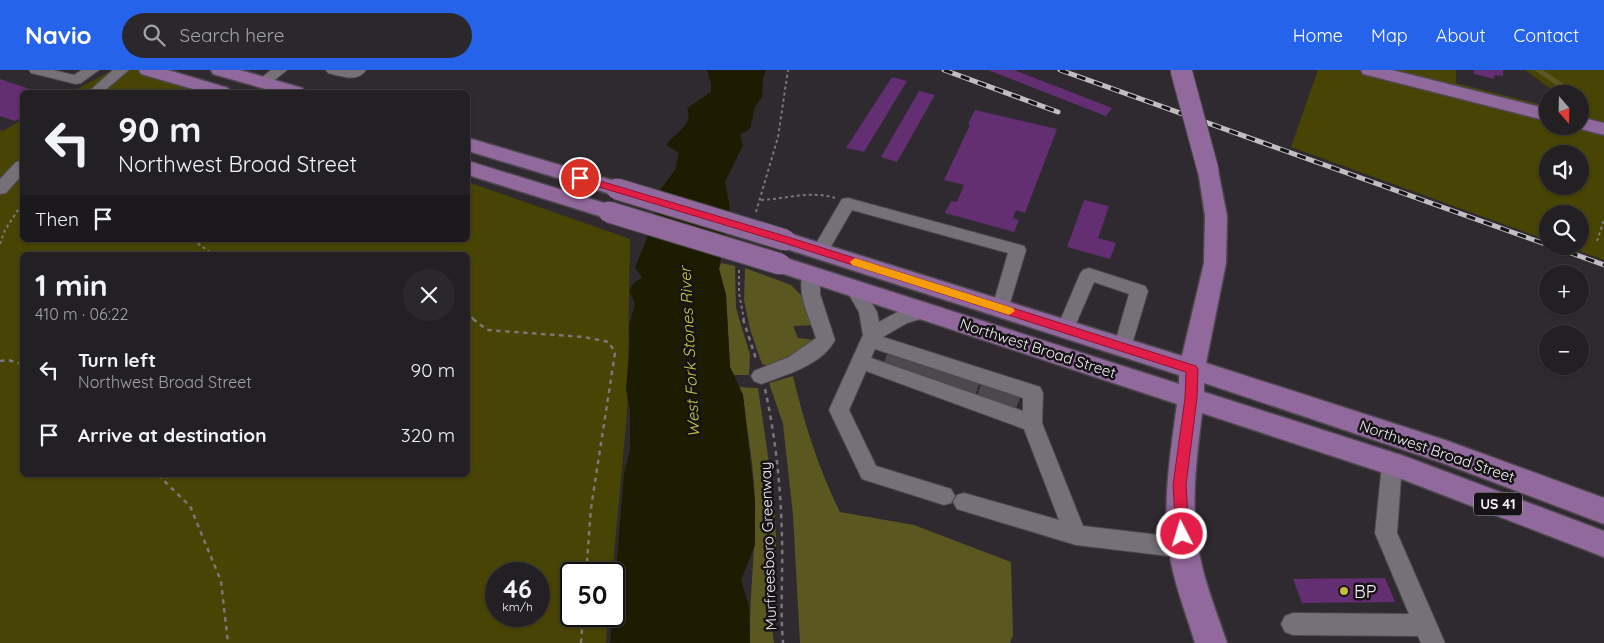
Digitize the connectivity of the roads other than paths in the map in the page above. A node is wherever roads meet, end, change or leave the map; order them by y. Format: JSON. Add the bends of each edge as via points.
{"nodes":[{"id":1,"x":36,"y":70,"type":"edge"},
{"id":2,"x":92,"y":70,"type":"edge"},
{"id":3,"x":122,"y":70,"type":"edge"},
{"id":4,"x":148,"y":70,"type":"edge"},
{"id":5,"x":280,"y":70,"type":"edge"},
{"id":6,"x":332,"y":70,"type":"edge"},
{"id":7,"x":359,"y":70,"type":"edge"},
{"id":8,"x":1181,"y":70,"type":"edge"},
{"id":9,"x":1370,"y":70,"type":"edge"},
{"id":10,"x":230,"y":71,"type":"edge"},
{"id":11,"x":256,"y":88,"type":"edge"},
{"id":12,"x":97,"y":90,"type":"edge"},
{"id":13,"x":214,"y":90,"type":"edge"},
{"id":14,"x":276,"y":90,"type":"edge"},
{"id":15,"x":1539,"y":113,"type":"edge"},
{"id":16,"x":1589,"y":125,"type":"edge"},
{"id":17,"x":1604,"y":129,"type":"edge"},
{"id":18,"x":470,"y":145,"type":"edge"},
{"id":19,"x":20,"y":168,"type":"edge"},
{"id":20,"x":470,"y":169,"type":"edge"},
{"id":21,"x":0,"y":189,"type":"edge"},
{"id":22,"x":820,"y":251,"type":"junction"},
{"id":23,"x":782,"y":252,"type":"junction"},
{"id":24,"x":811,"y":274,"type":"junction"},
{"id":25,"x":854,"y":288,"type":"junction"},
{"id":26,"x":1001,"y":308,"type":"junction"},
{"id":27,"x":925,"y":311,"type":"junction"},
{"id":28,"x":1066,"y":328,"type":"junction"},
{"id":29,"x":871,"y":338,"type":"junction"},
{"id":30,"x":1123,"y":346,"type":"junction"},
{"id":31,"x":861,"y":362,"type":"junction"},
{"id":32,"x":905,"y":364,"type":"junction"},
{"id":33,"x":1192,"y":369,"type":"junction"},
{"id":34,"x":761,"y":376,"type":"road end"},
{"id":35,"x":951,"y":379,"type":"junction"},
{"id":36,"x":990,"y":392,"type":"junction"},
{"id":37,"x":1009,"y":398,"type":"junction"},
{"id":38,"x":1191,"y":398,"type":"junction"},
{"id":39,"x":1032,"y":423,"type":"junction"},
{"id":40,"x":1392,"y":464,"type":"junction"},
{"id":41,"x":954,"y":498,"type":"joint"},
{"id":42,"x":1604,"y":511,"type":"edge"},
{"id":43,"x":1076,"y":535,"type":"junction"},
{"id":44,"x":1604,"y":544,"type":"edge"},
{"id":45,"x":1184,"y":548,"type":"junction"},
{"id":46,"x":1293,"y":624,"type":"dead end"},
{"id":47,"x":1429,"y":634,"type":"edge"},
{"id":48,"x":1211,"y":643,"type":"edge"}],
"edges":[{"from":1,"to":2,"type":"lane","via":[[76,80]]},
{"from":3,"to":12,"type":"lane"},
{"from":4,"to":13,"type":"main road"},
{"from":5,"to":11,"type":"lane"},
{"from":6,"to":7,"type":"lane","via":[[354,74]]},
{"from":8,"to":33,"type":"main road","bridge":true,"via":[[1208,170],[1216,216],[1215,263]]},
{"from":9,"to":15,"type":"main road"},
{"from":10,"to":11,"type":"main road"},
{"from":11,"to":14,"type":"main road"},
{"from":16,"to":17,"type":"main road"},
{"from":18,"to":23,"type":"main road","name":"Northwest Broad Street","number":"US 41","bridge":true,"via":[[617,189]]},
{"from":19,"to":21,"type":"lane"},
{"from":20,"to":23,"type":"main road","name":"Northwest Broad Street","number":"US 41","bridge":true,"via":[[609,212]]},
{"from":22,"to":23,"type":"main road","name":"Northwest Broad Street","number":"US 41"},
{"from":22,"to":26,"type":"main road","name":"Northwest Broad Street","number":"US 41"},
{"from":22,"to":26,"type":"lane","via":[[848,203],[1018,250]]},
{"from":23,"to":24,"type":"main road","name":"Northwest Broad Street","number":"US 41"},
{"from":24,"to":25,"type":"main road","name":"Northwest Broad Street","number":"US 41"},
{"from":24,"to":34,"type":"lane","via":[[811,294],[826,340],[796,361]]},
{"from":25,"to":27,"type":"main road","name":"Northwest Broad Street","number":"US 41"},
{"from":25,"to":29,"type":"lane","via":[[868,312]]},
{"from":26,"to":28,"type":"main road","name":"Northwest Broad Street","number":"US 41"},
{"from":27,"to":29,"type":"lane","via":[[901,318]]},
{"from":27,"to":38,"type":"main road","name":"Northwest Broad Street","number":"US 41"},
{"from":28,"to":30,"type":"main road","name":"Northwest Broad Street","number":"US 41"},
{"from":28,"to":30,"type":"lane","via":[[1089,274],[1139,291]]},
{"from":29,"to":31,"type":"lane"},
{"from":29,"to":32,"type":"lane"},
{"from":30,"to":33,"type":"main road","name":"Northwest Broad Street","number":"US 41"},
{"from":31,"to":32,"type":"lane"},
{"from":31,"to":41,"type":"lane","via":[[839,410],[869,473]]},
{"from":32,"to":35,"type":"lane"},
{"from":33,"to":38,"type":"main road"},
{"from":33,"to":42,"type":"main road","name":"Northwest Broad Street","number":"US 41","via":[[1445,452]]},
{"from":35,"to":36,"type":"lane"},
{"from":35,"to":36,"type":"lane"},
{"from":36,"to":37,"type":"lane"},
{"from":36,"to":37,"type":"lane"},
{"from":37,"to":39,"type":"lane"},
{"from":37,"to":39,"type":"lane","via":[[1033,393]]},
{"from":38,"to":40,"type":"main road","name":"Northwest Broad Street","number":"US 41"},
{"from":38,"to":45,"type":"main road","via":[[1180,485]]},
{"from":39,"to":43,"type":"lane"},
{"from":40,"to":44,"type":"main road","name":"Northwest Broad Street","number":"US 41"},
{"from":40,"to":47,"type":"lane","via":[[1386,533]]},
{"from":41,"to":43,"type":"lane"},
{"from":43,"to":45,"type":"lane"},
{"from":45,"to":48,"type":"main road"},
{"from":46,"to":47,"type":"lane"}]}
